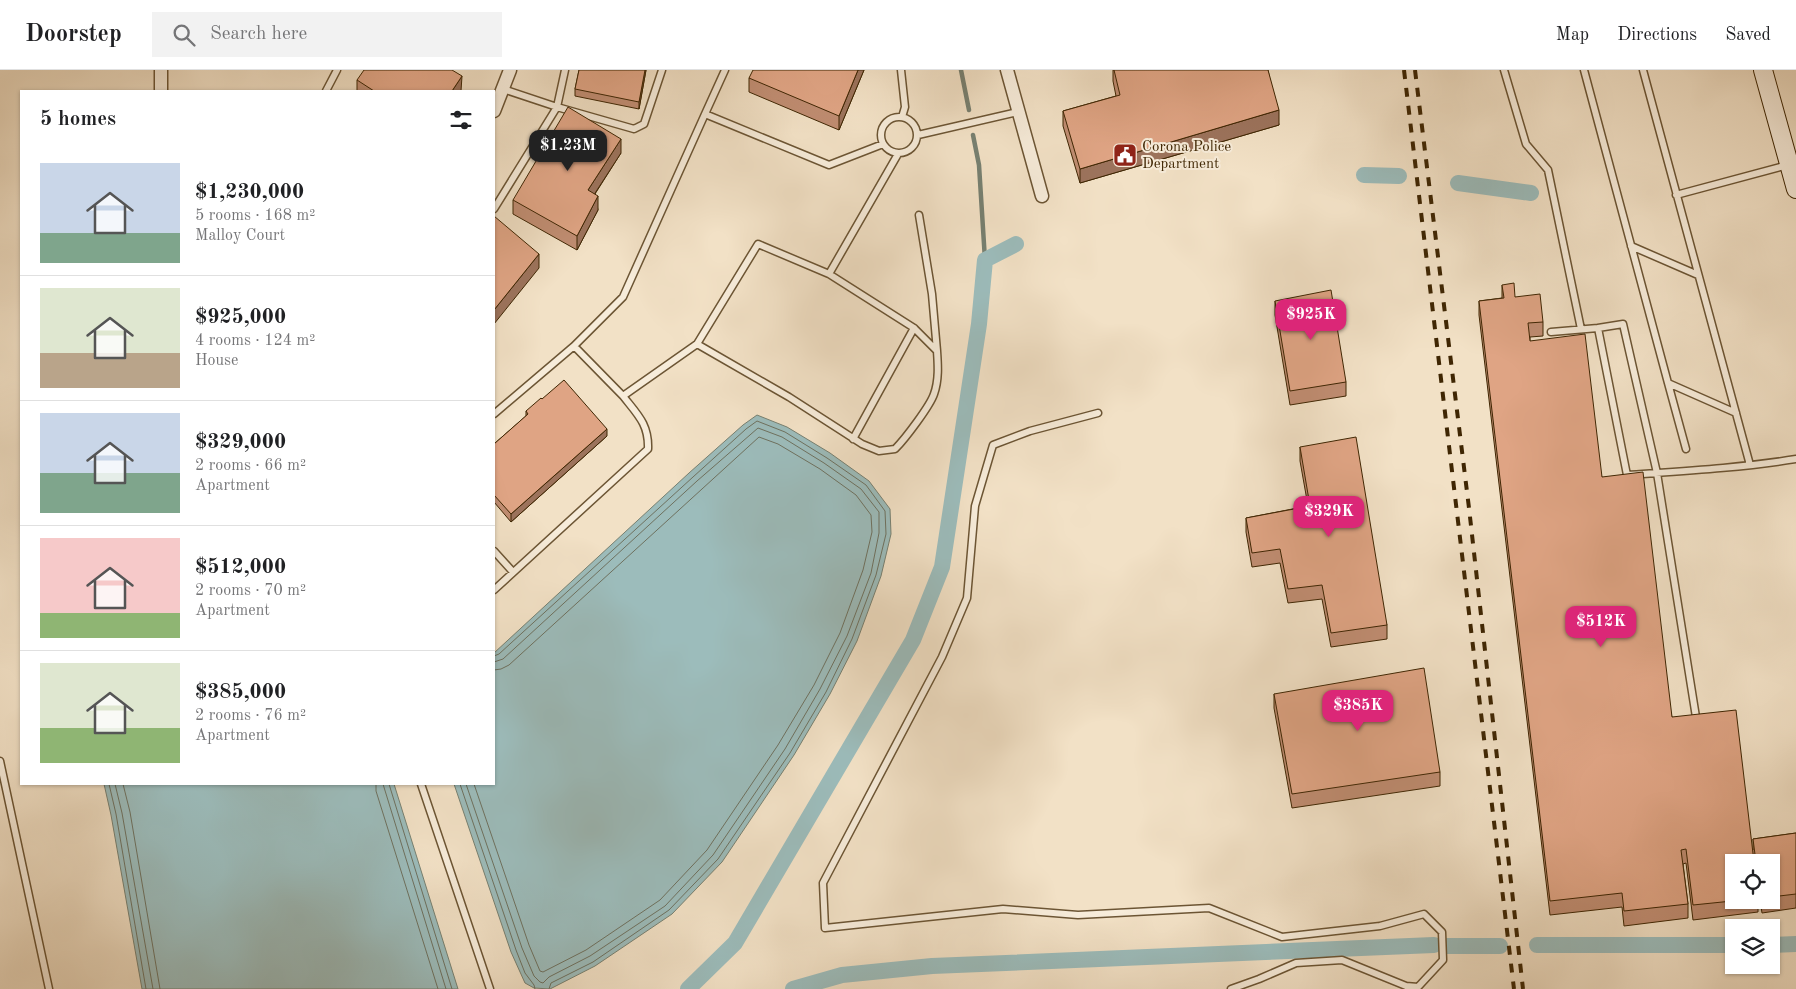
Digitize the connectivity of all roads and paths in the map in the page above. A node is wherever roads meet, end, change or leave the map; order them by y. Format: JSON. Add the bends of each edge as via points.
{"nodes":[{"id":1,"x":160,"y":70,"type":"edge"},
{"id":2,"x":337,"y":70,"type":"edge"},
{"id":3,"x":510,"y":70,"type":"edge"},
{"id":4,"x":565,"y":70,"type":"edge"},
{"id":5,"x":662,"y":70,"type":"edge"},
{"id":6,"x":725,"y":70,"type":"edge"},
{"id":7,"x":901,"y":70,"type":"edge"},
{"id":8,"x":1007,"y":70,"type":"edge"},
{"id":9,"x":1504,"y":70,"type":"edge"},
{"id":10,"x":1584,"y":70,"type":"edge"},
{"id":11,"x":1643,"y":70,"type":"edge"},
{"id":12,"x":1763,"y":70,"type":"edge"},
{"id":13,"x":503,"y":89,"type":"junction"},
{"id":14,"x":161,"y":90,"type":"edge"},
{"id":15,"x":327,"y":90,"type":"edge"},
{"id":16,"x":558,"y":107,"type":"junction"},
{"id":17,"x":495,"y":109,"type":"edge"},
{"id":18,"x":1018,"y":112,"type":"junction"},
{"id":19,"x":705,"y":114,"type":"junction"},
{"id":20,"x":902,"y":117,"type":"junction"},
{"id":21,"x":918,"y":135,"type":"junction"},
{"id":22,"x":883,"y":144,"type":"junction"},
{"id":23,"x":898,"y":154,"type":"junction"},
{"id":24,"x":1789,"y":165,"type":"junction"},
{"id":25,"x":1796,"y":189,"type":"edge"},
{"id":26,"x":1676,"y":194,"type":"junction"},
{"id":27,"x":1042,"y":196,"type":"dead end"},
{"id":28,"x":495,"y":207,"type":"edge"},
{"id":29,"x":919,"y":215,"type":"dead end"},
{"id":30,"x":1631,"y":246,"type":"junction"},
{"id":31,"x":829,"y":274,"type":"junction"},
{"id":32,"x":1698,"y":275,"type":"junction"},
{"id":33,"x":914,"y":328,"type":"junction"},
{"id":34,"x":1598,"y":328,"type":"junction"},
{"id":35,"x":1580,"y":329,"type":"junction"},
{"id":36,"x":1551,"y":332,"type":"dead end"},
{"id":37,"x":697,"y":344,"type":"junction"},
{"id":38,"x":574,"y":346,"type":"junction"},
{"id":39,"x":937,"y":351,"type":"junction"},
{"id":40,"x":1668,"y":383,"type":"junction"},
{"id":41,"x":623,"y":396,"type":"junction"},
{"id":42,"x":495,"y":413,"type":"edge"},
{"id":43,"x":1098,"y":413,"type":"dead end"},
{"id":44,"x":1736,"y":413,"type":"junction"},
{"id":45,"x":853,"y":439,"type":"junction"},
{"id":46,"x":1686,"y":449,"type":"dead end"},
{"id":47,"x":1796,"y":459,"type":"edge"},
{"id":48,"x":1750,"y":465,"type":"junction"},
{"id":49,"x":1657,"y":473,"type":"junction"},
{"id":50,"x":495,"y":551,"type":"edge"},
{"id":51,"x":513,"y":572,"type":"junction"},
{"id":52,"x":495,"y":589,"type":"edge"},
{"id":53,"x":1696,"y":717,"type":"edge"},
{"id":54,"x":0,"y":761,"type":"edge"},
{"id":55,"x":421,"y":785,"type":"edge"},
{"id":56,"x":49,"y":989,"type":"edge"},
{"id":57,"x":490,"y":989,"type":"edge"},
{"id":58,"x":1231,"y":989,"type":"edge"}],
"edges":[{"from":1,"to":14,"type":"street"},
{"from":2,"to":15,"type":"lane"},
{"from":3,"to":13,"type":"street"},
{"from":4,"to":16,"type":"lane"},
{"from":5,"to":16,"type":"lane","via":[[644,124],[634,129]]},
{"from":6,"to":19,"type":"lane"},
{"from":7,"to":20,"type":"lane","via":[[905,107]]},
{"from":8,"to":18,"type":"street"},
{"from":9,"to":35,"type":"lane","via":[[1526,144],[1548,170]]},
{"from":10,"to":30,"type":"lane"},
{"from":11,"to":26,"type":"lane"},
{"from":12,"to":24,"type":"main road"},
{"from":13,"to":16,"type":"lane"},
{"from":13,"to":17,"type":"street"},
{"from":16,"to":28,"type":"lane"},
{"from":18,"to":21,"type":"lane"},
{"from":18,"to":27,"type":"street"},
{"from":19,"to":22,"type":"lane","via":[[828,166]]},
{"from":19,"to":38,"type":"lane","via":[[623,297]]},
{"from":20,"to":21,"type":"lane","via":[[913,123]]},
{"from":20,"to":22,"type":"lane","via":[[891,119],[883,127]]},
{"from":21,"to":23,"type":"lane","via":[[914,147]]},
{"from":22,"to":23,"type":"lane"},
{"from":23,"to":31,"type":"lane"},
{"from":24,"to":25,"type":"main road"},
{"from":24,"to":26,"type":"lane"},
{"from":26,"to":32,"type":"lane"},
{"from":29,"to":39,"type":"lane","via":[[932,294]]},
{"from":30,"to":32,"type":"lane"},
{"from":30,"to":40,"type":"lane"},
{"from":31,"to":33,"type":"lane"},
{"from":31,"to":37,"type":"lane","via":[[758,244]]},
{"from":32,"to":44,"type":"lane"},
{"from":33,"to":39,"type":"lane"},
{"from":33,"to":45,"type":"lane"},
{"from":34,"to":35,"type":"lane"},
{"from":34,"to":49,"type":"lane","via":[[1623,324]]},
{"from":34,"to":49,"type":"lane","via":[[1627,475]]},
{"from":35,"to":36,"type":"lane"},
{"from":37,"to":41,"type":"lane"},
{"from":37,"to":45,"type":"lane","via":[[789,397]]},
{"from":38,"to":41,"type":"lane"},
{"from":38,"to":42,"type":"lane"},
{"from":39,"to":45,"type":"lane","via":[[939,369],[934,395],[903,441],[895,449],[879,450]]},
{"from":40,"to":44,"type":"lane"},
{"from":40,"to":46,"type":"lane"},
{"from":41,"to":51,"type":"lane","via":[[641,420],[648,435],[648,448]]},
{"from":43,"to":58,"type":"lane","via":[[993,444],[975,506],[967,598],[942,657],[823,883],[825,928],[1003,909],[1078,915],[1209,908],[1282,937],[1380,926],[1424,914],[1442,932],[1442,960],[1418,987],[1406,986],[1342,960],[1296,963]]},
{"from":44,"to":48,"type":"lane"},
{"from":47,"to":48,"type":"lane"},
{"from":48,"to":49,"type":"lane"},
{"from":49,"to":53,"type":"lane"},
{"from":50,"to":51,"type":"lane"},
{"from":51,"to":52,"type":"lane"},
{"from":54,"to":56,"type":"lane"},
{"from":55,"to":57,"type":"lane"}]}
